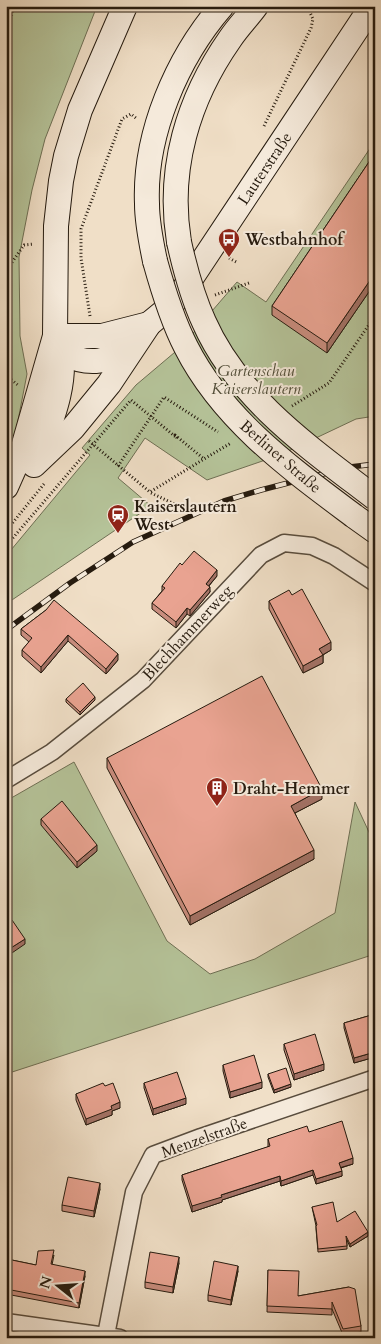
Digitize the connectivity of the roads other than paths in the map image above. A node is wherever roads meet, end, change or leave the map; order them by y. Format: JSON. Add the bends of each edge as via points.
{"nodes":[{"id":1,"x":125,"y":6,"type":"edge"},
{"id":2,"x":222,"y":6,"type":"edge"},
{"id":3,"x":256,"y":6,"type":"edge"},
{"id":4,"x":372,"y":6,"type":"edge"},
{"id":5,"x":143,"y":333,"type":"junction"},
{"id":6,"x":59,"y":345,"type":"junction"},
{"id":7,"x":34,"y":465,"type":"junction"},
{"id":8,"x":6,"y":487,"type":"edge"},
{"id":9,"x":375,"y":498,"type":"edge"},
{"id":10,"x":6,"y":502,"type":"edge"},
{"id":11,"x":375,"y":531,"type":"edge"},
{"id":12,"x":375,"y":583,"type":"edge"},
{"id":13,"x":6,"y":780,"type":"edge"},
{"id":14,"x":375,"y":1078,"type":"edge"},
{"id":15,"x":6,"y":1322,"type":"edge"},
{"id":16,"x":113,"y":1336,"type":"edge"}],
"edges":[{"from":1,"to":6,"type":"main road","via":[[73,132],[61,182],[55,243]]},
{"from":2,"to":11,"type":"main road","name":"Berliner Straße","bridge":true,"via":[[184,61],[158,128],[146,202],[155,261],[186,348],[217,394],[268,448]]},
{"from":3,"to":9,"type":"main road","name":"Berliner Straße","bridge":true,"via":[[219,55],[191,111],[175,183],[179,242],[196,304],[230,367],[278,421]]},
{"from":4,"to":5,"type":"main road","name":"Lauterstraße","via":[[192,278]]},
{"from":5,"to":6,"type":"main road","name":"Lauterstraße","via":[[126,331]]},
{"from":5,"to":6,"type":"main road","name":"Lauterstraße","via":[[114,357],[103,361],[86,361]]},
{"from":5,"to":7,"type":"main road","via":[[110,384],[73,428]]},
{"from":6,"to":7,"type":"main road","via":[[61,376],[54,413]]},
{"from":6,"to":8,"type":"main road"},
{"from":7,"to":10,"type":"main road"},
{"from":12,"to":13,"type":"street","name":"Blechhammerweg","via":[[334,556],[312,546],[284,543],[260,555],[143,680],[52,752]]},
{"from":14,"to":16,"type":"street","name":"Menzelstraße","via":[[153,1155],[134,1192]]},
{"from":15,"to":16,"type":"street"}]}
